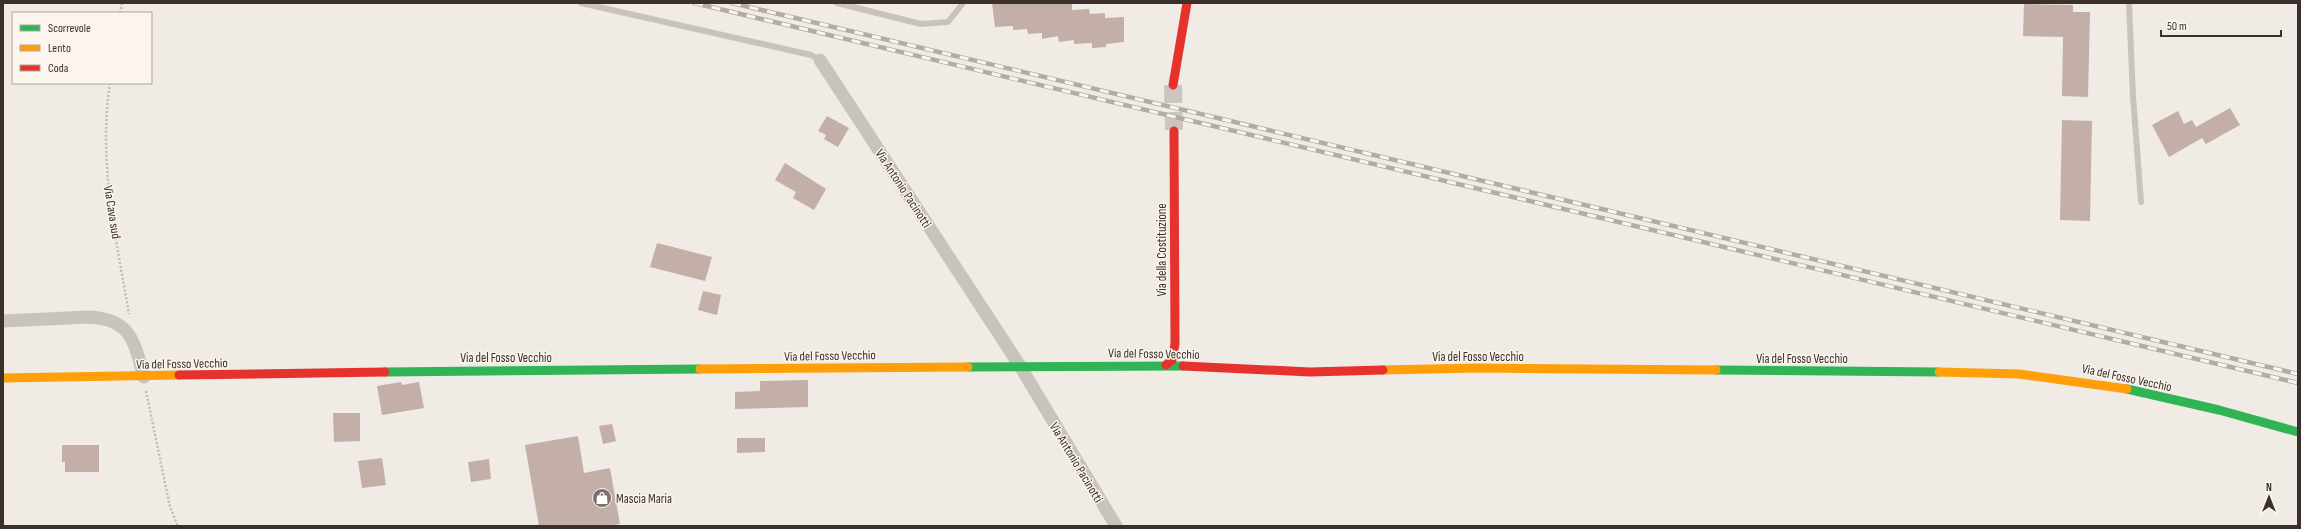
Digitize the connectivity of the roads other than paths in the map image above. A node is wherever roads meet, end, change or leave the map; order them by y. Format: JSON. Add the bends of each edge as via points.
{"nodes":[{"id":1,"x":581,"y":3,"type":"edge"},
{"id":2,"x":837,"y":3,"type":"edge"},
{"id":3,"x":963,"y":3,"type":"edge"},
{"id":4,"x":1187,"y":3,"type":"edge"},
{"id":5,"x":2129,"y":3,"type":"edge"},
{"id":6,"x":820,"y":60,"type":"joint"},
{"id":7,"x":1173,"y":85,"type":"tunnel mouth"},
{"id":8,"x":1174,"y":131,"type":"tunnel mouth"},
{"id":9,"x":2141,"y":202,"type":"dead end"},
{"id":10,"x":3,"y":321,"type":"edge"},
{"id":11,"x":1166,"y":365,"type":"junction"},
{"id":12,"x":1020,"y":366,"type":"junction"},
{"id":13,"x":144,"y":377,"type":"junction"},
{"id":14,"x":3,"y":378,"type":"edge"},
{"id":15,"x":2298,"y":432,"type":"edge"},
{"id":16,"x":1116,"y":526,"type":"edge"}],
"edges":[{"from":1,"to":6,"type":"lane","name":"Via Antonio Pacinotti","via":[[811,55]]},
{"from":2,"to":3,"type":"lane","via":[[921,24],[935,25],[948,22]]},
{"from":4,"to":7,"type":"street"},
{"from":5,"to":9,"type":"lane"},
{"from":6,"to":12,"type":"street","name":"Via Antonio Pacinotti"},
{"from":8,"to":11,"type":"street","name":"Via della Costituzione","via":[[1174,344],[1172,360]]},
{"from":10,"to":13,"type":"street","via":[[103,317],[123,327],[133,339]]},
{"from":11,"to":12,"type":"street","name":"Via del Fosso Vecchio"},
{"from":11,"to":15,"type":"street","name":"Via del Fosso Vecchio","via":[[1310,372],[1477,368],[2023,373],[2115,386]]},
{"from":12,"to":13,"type":"street","name":"Via del Fosso Vecchio","via":[[358,372]]},
{"from":12,"to":16,"type":"street","name":"Via Antonio Pacinotti"},
{"from":13,"to":14,"type":"street","name":"Via del Fosso Vecchio"}]}
